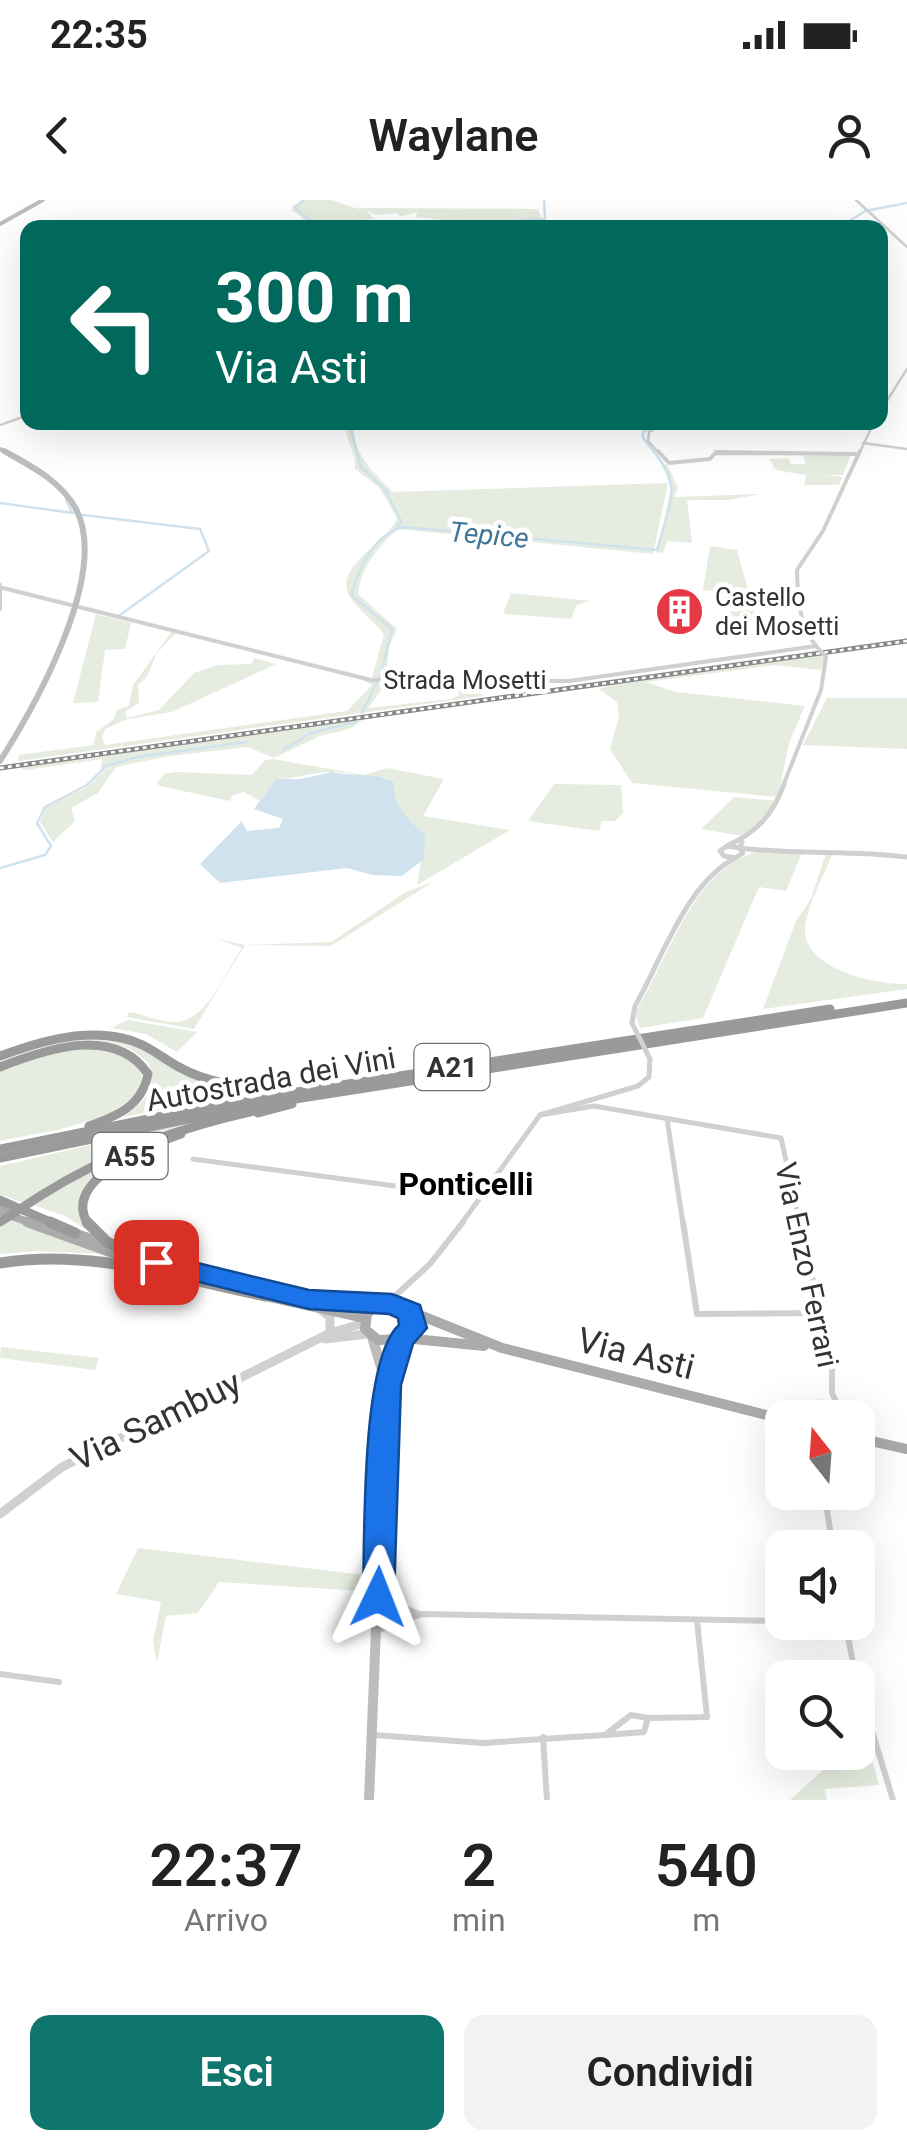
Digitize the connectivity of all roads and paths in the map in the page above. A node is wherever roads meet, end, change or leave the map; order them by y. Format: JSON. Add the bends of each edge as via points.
{"nodes":[{"id":1,"x":43,"y":200,"type":"edge"},
{"id":2,"x":856,"y":200,"type":"edge"},
{"id":3,"x":877,"y":220,"type":"edge"},
{"id":4,"x":0,"y":224,"type":"edge"},
{"id":5,"x":888,"y":229,"type":"edge"},
{"id":6,"x":907,"y":246,"type":"edge"},
{"id":7,"x":907,"y":369,"type":"edge"},
{"id":8,"x":888,"y":399,"type":"edge"},
{"id":9,"x":653,"y":430,"type":"edge"},
{"id":10,"x":870,"y":430,"type":"edge"},
{"id":11,"x":863,"y":444,"type":"junction"},
{"id":12,"x":0,"y":449,"type":"edge"},
{"id":13,"x":907,"y":449,"type":"edge"},
{"id":14,"x":858,"y":454,"type":"junction"},
{"id":15,"x":1,"y":586,"type":"edge"},
{"id":16,"x":75,"y":604,"type":"junction"},
{"id":17,"x":0,"y":610,"type":"edge"},
{"id":18,"x":816,"y":646,"type":"junction"},
{"id":19,"x":0,"y":761,"type":"edge"},
{"id":20,"x":744,"y":840,"type":"junction"},
{"id":21,"x":728,"y":846,"type":"junction"},
{"id":22,"x":742,"y":851,"type":"junction"},
{"id":23,"x":722,"y":854,"type":"junction"},
{"id":24,"x":907,"y":857,"type":"edge"},
{"id":25,"x":735,"y":858,"type":"junction"},
{"id":26,"x":721,"y":864,"type":"junction"},
{"id":27,"x":907,"y":1000,"type":"edge"},
{"id":28,"x":0,"y":1056,"type":"edge"},
{"id":29,"x":0,"y":1067,"type":"edge"},
{"id":30,"x":422,"y":1072,"type":"junction"},
{"id":31,"x":395,"y":1083,"type":"junction"},
{"id":32,"x":292,"y":1104,"type":"junction"},
{"id":33,"x":540,"y":1115,"type":"junction"},
{"id":34,"x":667,"y":1119,"type":"junction"},
{"id":35,"x":0,"y":1148,"type":"edge"},
{"id":36,"x":0,"y":1158,"type":"edge"},
{"id":37,"x":193,"y":1159,"type":"dead end"},
{"id":38,"x":478,"y":1197,"type":"junction"},
{"id":39,"x":0,"y":1206,"type":"edge"},
{"id":40,"x":0,"y":1222,"type":"edge"},
{"id":41,"x":75,"y":1233,"type":"joint"},
{"id":42,"x":156,"y":1262,"type":"junction"},
{"id":43,"x":0,"y":1263,"type":"edge"},
{"id":44,"x":410,"y":1286,"type":"junction"},
{"id":45,"x":266,"y":1296,"type":"junction"},
{"id":46,"x":383,"y":1305,"type":"junction"},
{"id":47,"x":320,"y":1310,"type":"junction"},
{"id":48,"x":410,"y":1312,"type":"junction"},
{"id":49,"x":818,"y":1313,"type":"junction"},
{"id":50,"x":364,"y":1321,"type":"junction"},
{"id":51,"x":330,"y":1333,"type":"junction"},
{"id":52,"x":370,"y":1336,"type":"junction"},
{"id":53,"x":402,"y":1338,"type":"junction"},
{"id":54,"x":319,"y":1340,"type":"junction"},
{"id":55,"x":431,"y":1341,"type":"junction"},
{"id":56,"x":502,"y":1348,"type":"junction"},
{"id":57,"x":394,"y":1357,"type":"junction"},
{"id":58,"x":386,"y":1385,"type":"junction"},
{"id":59,"x":832,"y":1393,"type":"junction"},
{"id":60,"x":824,"y":1400,"type":"edge"},
{"id":61,"x":836,"y":1400,"type":"edge"},
{"id":62,"x":757,"y":1412,"type":"junction"},
{"id":63,"x":765,"y":1413,"type":"edge"},
{"id":64,"x":765,"y":1414,"type":"edge"},
{"id":65,"x":875,"y":1440,"type":"edge"},
{"id":66,"x":875,"y":1441,"type":"edge"},
{"id":67,"x":878,"y":1442,"type":"junction"},
{"id":68,"x":907,"y":1449,"type":"edge"},
{"id":69,"x":0,"y":1514,"type":"edge"},
{"id":70,"x":378,"y":1597,"type":"junction"},
{"id":71,"x":422,"y":1614,"type":"junction"},
{"id":72,"x":697,"y":1620,"type":"junction"},
{"id":73,"x":765,"y":1621,"type":"edge"},
{"id":74,"x":377,"y":1631,"type":"junction"},
{"id":75,"x":0,"y":1674,"type":"edge"},
{"id":76,"x":59,"y":1682,"type":"dead end"},
{"id":77,"x":648,"y":1718,"type":"junction"},
{"id":78,"x":618,"y":1724,"type":"junction"},
{"id":79,"x":631,"y":1733,"type":"junction"},
{"id":80,"x":371,"y":1735,"type":"junction"},
{"id":81,"x":605,"y":1735,"type":"junction"},
{"id":82,"x":543,"y":1738,"type":"junction"},
{"id":83,"x":875,"y":1741,"type":"edge"},
{"id":84,"x":369,"y":1800,"type":"edge"},
{"id":85,"x":547,"y":1800,"type":"edge"},
{"id":86,"x":893,"y":1800,"type":"edge"}],
"edges":[{"from":1,"to":4,"type":"main road"},
{"from":2,"to":3,"type":"street"},
{"from":5,"to":6,"type":"street"},
{"from":7,"to":8,"type":"street"},
{"from":9,"to":14,"type":"street","via":[[647,436],[670,464],[710,460],[716,452]]},
{"from":10,"to":11,"type":"street"},
{"from":11,"to":13,"type":"street"},
{"from":11,"to":14,"type":"street"},
{"from":12,"to":16,"type":"main road","via":[[62,490],[80,516],[84,542]]},
{"from":14,"to":18,"type":"street","via":[[797,570],[805,630]]},
{"from":15,"to":16,"type":"street","name":"Strada Mosetti"},
{"from":15,"to":17,"type":"street"},
{"from":16,"to":18,"type":"street","name":"Strada Mosetti","via":[[371,680],[569,681]]},
{"from":16,"to":19,"type":"main road","via":[[57,665]]},
{"from":18,"to":20,"type":"street","bridge":true,"via":[[826,657],[820,700],[798,741],[784,794]]},
{"from":20,"to":21,"type":"street"},
{"from":20,"to":22,"type":"street"},
{"from":21,"to":22,"type":"street"},
{"from":21,"to":23,"type":"street"},
{"from":22,"to":24,"type":"street"},
{"from":22,"to":25,"type":"street"},
{"from":23,"to":25,"type":"street"},
{"from":23,"to":26,"type":"street"},
{"from":25,"to":26,"type":"street"},
{"from":26,"to":33,"type":"street","bridge":true,"via":[[670,934],[631,1013],[650,1059],[649,1077]]},
{"from":27,"to":30,"type":"highway","name":"Autostrada dei Vini","number":"A21"},
{"from":27,"to":31,"type":"highway","name":"Autostrada dei Vini"},
{"from":28,"to":30,"type":"highway","via":[[44,1042],[102,1036],[138,1042],[198,1076],[244,1087]]},
{"from":29,"to":35,"type":"highway","number":"A55","via":[[92,1045],[126,1050],[148,1074],[135,1103],[112,1118]]},
{"from":30,"to":35,"type":"highway","name":"Autostrada dei Vini","number":"A21"},
{"from":31,"to":32,"type":"highway","number":"A55"},
{"from":31,"to":36,"type":"highway","name":"Autostrada dei Vini","via":[[236,1108]]},
{"from":32,"to":40,"type":"highway","number":"A55","bridge":true,"via":[[144,1140],[102,1157]]},
{"from":32,"to":42,"type":"highway","number":"A55","via":[[164,1140],[91,1185],[82,1206],[89,1227]]},
{"from":33,"to":34,"type":"street","via":[[594,1106]]},
{"from":33,"to":38,"type":"street"},
{"from":34,"to":49,"type":"street","name":"Via Enzo Ferrari","via":[[781,1138]]},
{"from":34,"to":49,"type":"street","via":[[696,1314]]},
{"from":37,"to":38,"type":"street"},
{"from":38,"to":44,"type":"street"},
{"from":39,"to":41,"type":"highway"},
{"from":39,"to":45,"type":"main road","via":[[152,1267]]},
{"from":41,"to":42,"type":"main road"},
{"from":42,"to":46,"type":"main road","via":[[309,1300]]},
{"from":43,"to":45,"type":"highway","via":[[75,1256]]},
{"from":44,"to":46,"type":"street"},
{"from":44,"to":48,"type":"street"},
{"from":45,"to":47,"type":"main road"},
{"from":46,"to":48,"type":"main road"},
{"from":46,"to":50,"type":"main road"},
{"from":47,"to":50,"type":"main road"},
{"from":47,"to":51,"type":"street","via":[[331,1320]]},
{"from":48,"to":53,"type":"main road","via":[[413,1328]]},
{"from":48,"to":56,"type":"main road","name":"Via Asti"},
{"from":49,"to":59,"type":"street","name":"Via Enzo Ferrari"},
{"from":50,"to":51,"type":"street","name":"Via Sambuy"},
{"from":50,"to":52,"type":"main road"},
{"from":51,"to":54,"type":"street","name":"Via Sambuy"},
{"from":52,"to":53,"type":"main road"},
{"from":52,"to":54,"type":"street","name":"Via Sambuy"},
{"from":52,"to":58,"type":"main road"},
{"from":53,"to":55,"type":"main road","name":"Via Asti"},
{"from":53,"to":57,"type":"main road"},
{"from":54,"to":69,"type":"street","name":"Via Sambuy","via":[[62,1467]]},
{"from":55,"to":56,"type":"main road","name":"Via Asti"},
{"from":55,"to":57,"type":"main road"},
{"from":56,"to":62,"type":"main road","name":"Via Asti"},
{"from":57,"to":58,"type":"main road"},
{"from":58,"to":70,"type":"main road"},
{"from":59,"to":60,"type":"street","name":"Via Enzo Ferrari"},
{"from":59,"to":61,"type":"street","name":"Via Enzo Ferrari"},
{"from":62,"to":63,"type":"main road","name":"Via Asti"},
{"from":62,"to":64,"type":"main road","name":"Via Asti"},
{"from":65,"to":67,"type":"main road"},
{"from":66,"to":67,"type":"main road"},
{"from":67,"to":68,"type":"main road"},
{"from":70,"to":71,"type":"street"},
{"from":70,"to":74,"type":"main road"},
{"from":71,"to":72,"type":"street"},
{"from":71,"to":74,"type":"street"},
{"from":72,"to":73,"type":"street"},
{"from":72,"to":77,"type":"street","via":[[707,1717]]},
{"from":74,"to":80,"type":"main road"},
{"from":75,"to":76,"type":"street"},
{"from":77,"to":78,"type":"street","via":[[631,1716]]},
{"from":77,"to":79,"type":"street","via":[[644,1732]]},
{"from":78,"to":79,"type":"street"},
{"from":78,"to":81,"type":"street"},
{"from":79,"to":81,"type":"street"},
{"from":80,"to":82,"type":"street","via":[[482,1743]]},
{"from":80,"to":84,"type":"main road"},
{"from":81,"to":82,"type":"street"},
{"from":82,"to":85,"type":"street"},
{"from":83,"to":86,"type":"street"}]}
